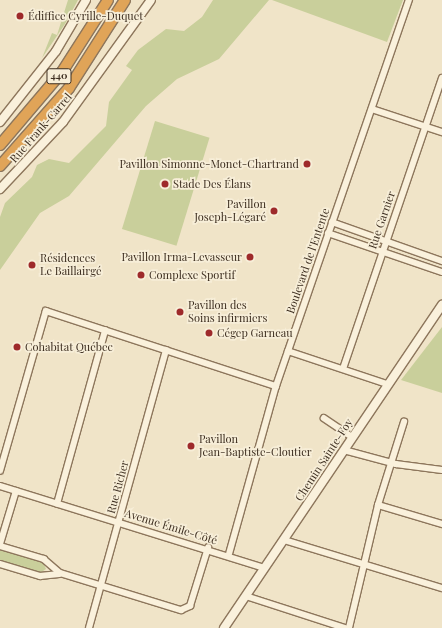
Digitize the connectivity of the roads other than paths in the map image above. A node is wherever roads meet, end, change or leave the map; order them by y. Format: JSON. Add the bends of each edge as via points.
{"nodes":[{"id":1,"x":86,"y":0,"type":"edge"},
{"id":2,"x":108,"y":0,"type":"edge"},
{"id":3,"x":125,"y":0,"type":"edge"},
{"id":4,"x":151,"y":0,"type":"edge"},
{"id":5,"x":409,"y":0,"type":"edge"},
{"id":6,"x":442,"y":78,"type":"edge"},
{"id":7,"x":372,"y":109,"type":"junction"},
{"id":8,"x":0,"y":122,"type":"edge"},
{"id":9,"x":426,"y":126,"type":"junction"},
{"id":10,"x":442,"y":132,"type":"edge"},
{"id":11,"x":0,"y":145,"type":"edge"},
{"id":12,"x":0,"y":166,"type":"edge"},
{"id":13,"x":0,"y":189,"type":"edge"},
{"id":14,"x":332,"y":222,"type":"junction"},
{"id":15,"x":328,"y":233,"type":"junction"},
{"id":16,"x":386,"y":240,"type":"junction"},
{"id":17,"x":382,"y":251,"type":"junction"},
{"id":18,"x":442,"y":261,"type":"edge"},
{"id":19,"x":442,"y":272,"type":"edge"},
{"id":20,"x":442,"y":305,"type":"edge"},
{"id":21,"x":105,"y":331,"type":"junction"},
{"id":22,"x":166,"y":350,"type":"junction"},
{"id":23,"x":288,"y":351,"type":"junction"},
{"id":24,"x":343,"y":369,"type":"junction"},
{"id":25,"x":387,"y":384,"type":"junction"},
{"id":26,"x":276,"y":386,"type":"junction"},
{"id":27,"x":324,"y":418,"type":"dead end"},
{"id":28,"x":404,"y":422,"type":"dead end"},
{"id":29,"x":352,"y":437,"type":"junction"},
{"id":30,"x":344,"y":450,"type":"junction"},
{"id":31,"x":390,"y":463,"type":"junction"},
{"id":32,"x":442,"y":470,"type":"edge"},
{"id":33,"x":0,"y":471,"type":"edge"},
{"id":34,"x":0,"y":486,"type":"edge"},
{"id":35,"x":16,"y":491,"type":"junction"},
{"id":36,"x":57,"y":504,"type":"junction"},
{"id":37,"x":378,"y":505,"type":"junction"},
{"id":38,"x":119,"y":522,"type":"junction"},
{"id":39,"x":442,"y":524,"type":"edge"},
{"id":40,"x":284,"y":540,"type":"junction"},
{"id":41,"x":0,"y":545,"type":"edge"},
{"id":42,"x":208,"y":548,"type":"junction"},
{"id":43,"x":229,"y":554,"type":"junction"},
{"id":44,"x":0,"y":564,"type":"edge"},
{"id":45,"x":365,"y":564,"type":"junction"},
{"id":46,"x":266,"y":568,"type":"junction"},
{"id":47,"x":60,"y":574,"type":"junction"},
{"id":48,"x":100,"y":586,"type":"junction"},
{"id":49,"x":442,"y":588,"type":"edge"},
{"id":50,"x":246,"y":596,"type":"junction"},
{"id":51,"x":89,"y":628,"type":"edge"},
{"id":52,"x":224,"y":628,"type":"edge"},
{"id":53,"x":345,"y":628,"type":"edge"},
{"id":54,"x":348,"y":628,"type":"edge"}],
"edges":[{"from":1,"to":8,"type":"main road","via":[[56,51]]},
{"from":2,"to":11,"type":"highway","number":"440","via":[[62,72]]},
{"from":3,"to":12,"type":"highway","number":"440","via":[[69,88]]},
{"from":4,"to":13,"type":"main road","name":"Rue Frank-Carrel","via":[[63,122]]},
{"from":5,"to":7,"type":"street","name":"Boulevard de l'Entente"},
{"from":6,"to":9,"type":"street","name":"Rue Garnier"},
{"from":7,"to":9,"type":"street"},
{"from":7,"to":14,"type":"street","name":"Boulevard de l'Entente"},
{"from":9,"to":10,"type":"street"},
{"from":9,"to":16,"type":"street","name":"Rue Garnier"},
{"from":14,"to":15,"type":"street","name":"Boulevard de l'Entente"},
{"from":14,"to":16,"type":"street"},
{"from":15,"to":17,"type":"street"},
{"from":15,"to":23,"type":"street","name":"Boulevard de l'Entente"},
{"from":16,"to":17,"type":"street","name":"Rue Garnier"},
{"from":16,"to":18,"type":"street"},
{"from":17,"to":19,"type":"street"},
{"from":17,"to":24,"type":"street","name":"Rue Garnier"},
{"from":20,"to":25,"type":"main road","name":"Chemin Sainte-Foy"},
{"from":21,"to":22,"type":"street"},
{"from":21,"to":33,"type":"street","via":[[46,311]]},
{"from":21,"to":36,"type":"street"},
{"from":22,"to":26,"type":"street"},
{"from":22,"to":38,"type":"street","name":"Rue Richer"},
{"from":23,"to":24,"type":"street"},
{"from":23,"to":26,"type":"street","name":"Boulevard de l'Entente"},
{"from":24,"to":25,"type":"street"},
{"from":25,"to":29,"type":"main road","name":"Chemin Sainte-Foy"},
{"from":26,"to":43,"type":"street","name":"Boulevard de l'Entente"},
{"from":27,"to":29,"type":"street"},
{"from":28,"to":31,"type":"street"},
{"from":29,"to":30,"type":"main road","name":"Chemin Sainte-Foy"},
{"from":30,"to":31,"type":"street"},
{"from":30,"to":40,"type":"main road","name":"Chemin Sainte-Foy"},
{"from":31,"to":32,"type":"street"},
{"from":31,"to":37,"type":"street"},
{"from":34,"to":35,"type":"street","name":"Avenue Émile-Côté"},
{"from":35,"to":36,"type":"street","name":"Avenue Émile-Côté"},
{"from":35,"to":41,"type":"street"},
{"from":36,"to":38,"type":"street","name":"Avenue Émile-Côté"},
{"from":37,"to":39,"type":"street"},
{"from":37,"to":45,"type":"street"},
{"from":38,"to":42,"type":"street","name":"Avenue Émile-Côté"},
{"from":38,"to":48,"type":"street","name":"Rue Richer"},
{"from":40,"to":45,"type":"street"},
{"from":40,"to":46,"type":"main road","name":"Chemin Sainte-Foy"},
{"from":41,"to":47,"type":"street","via":[[44,559]]},
{"from":42,"to":43,"type":"street","name":"Avenue Émile-Côté"},
{"from":42,"to":48,"type":"street","via":[[190,606],[184,610]]},
{"from":43,"to":46,"type":"street","name":"Avenue Émile-Côté"},
{"from":44,"to":47,"type":"street","via":[[40,576]]},
{"from":45,"to":49,"type":"street"},
{"from":45,"to":54,"type":"street"},
{"from":46,"to":50,"type":"main road","name":"Chemin Sainte-Foy"},
{"from":47,"to":48,"type":"street"},
{"from":48,"to":51,"type":"street","name":"Rue Richer"},
{"from":50,"to":52,"type":"main road","name":"Chemin Sainte-Foy"},
{"from":50,"to":53,"type":"street"}]}
